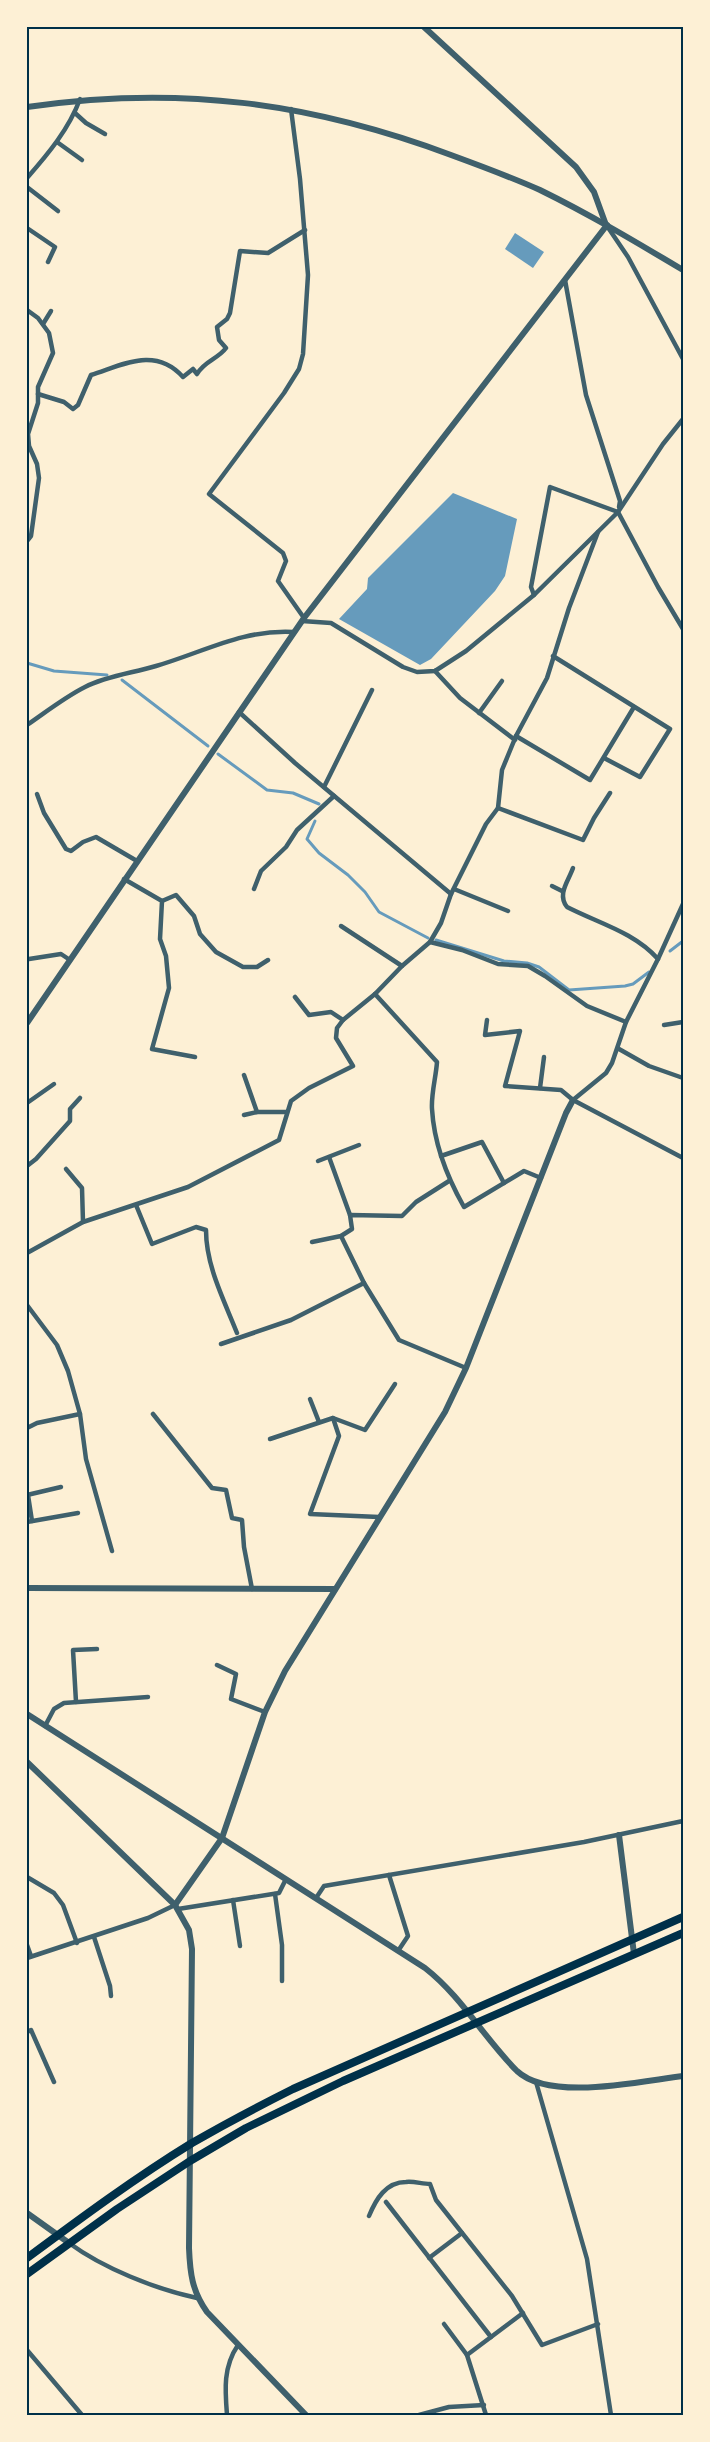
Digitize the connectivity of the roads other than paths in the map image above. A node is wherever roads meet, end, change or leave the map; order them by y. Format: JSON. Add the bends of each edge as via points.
{"nodes":[{"id":1,"x":424,"y":27,"type":"edge"},
{"id":2,"x":80,"y":99,"type":"junction"},
{"id":3,"x":27,"y":107,"type":"edge"},
{"id":4,"x":291,"y":108,"type":"junction"},
{"id":5,"x":75,"y":113,"type":"junction"},
{"id":6,"x":105,"y":134,"type":"dead end"},
{"id":7,"x":57,"y":142,"type":"junction"},
{"id":8,"x":82,"y":160,"type":"dead end"},
{"id":9,"x":27,"y":178,"type":"edge"},
{"id":10,"x":27,"y":187,"type":"edge"},
{"id":11,"x":58,"y":211,"type":"dead end"},
{"id":12,"x":607,"y":225,"type":"junction"},
{"id":13,"x":27,"y":228,"type":"edge"},
{"id":14,"x":305,"y":230,"type":"junction"},
{"id":15,"x":48,"y":262,"type":"dead end"},
{"id":16,"x":683,"y":270,"type":"edge"},
{"id":17,"x":565,"y":279,"type":"junction"},
{"id":18,"x":27,"y":310,"type":"edge"},
{"id":19,"x":51,"y":311,"type":"dead end"},
{"id":20,"x":43,"y":324,"type":"junction"},
{"id":21,"x":683,"y":359,"type":"edge"},
{"id":22,"x":38,"y":394,"type":"junction"},
{"id":23,"x":683,"y":419,"type":"edge"},
{"id":24,"x":618,"y":512,"type":"junction"},
{"id":25,"x":598,"y":532,"type":"junction"},
{"id":26,"x":27,"y":541,"type":"edge"},
{"id":27,"x":534,"y":595,"type":"junction"},
{"id":28,"x":303,"y":619,"type":"junction"},
{"id":29,"x":683,"y":629,"type":"edge"},
{"id":30,"x":294,"y":632,"type":"junction"},
{"id":31,"x":553,"y":656,"type":"junction"},
{"id":32,"x":435,"y":671,"type":"junction"},
{"id":33,"x":502,"y":681,"type":"dead end"},
{"id":34,"x":372,"y":690,"type":"dead end"},
{"id":35,"x":634,"y":707,"type":"junction"},
{"id":36,"x":239,"y":712,"type":"junction"},
{"id":37,"x":479,"y":713,"type":"junction"},
{"id":38,"x":27,"y":725,"type":"edge"},
{"id":39,"x":516,"y":738,"type":"junction"},
{"id":40,"x":604,"y":758,"type":"junction"},
{"id":41,"x":324,"y":787,"type":"junction"},
{"id":42,"x":610,"y":793,"type":"dead end"},
{"id":43,"x":37,"y":794,"type":"dead end"},
{"id":44,"x":334,"y":796,"type":"junction"},
{"id":45,"x":498,"y":808,"type":"junction"},
{"id":46,"x":136,"y":861,"type":"junction"},
{"id":47,"x":573,"y":868,"type":"dead end"},
{"id":48,"x":124,"y":879,"type":"junction"},
{"id":49,"x":552,"y":886,"type":"dead end"},
{"id":50,"x":254,"y":889,"type":"dead end"},
{"id":51,"x":562,"y":891,"type":"junction"},
{"id":52,"x":452,"y":892,"type":"junction"},
{"id":53,"x":162,"y":901,"type":"junction"},
{"id":54,"x":683,"y":903,"type":"edge"},
{"id":55,"x":508,"y":911,"type":"dead end"},
{"id":56,"x":341,"y":926,"type":"dead end"},
{"id":57,"x":430,"y":942,"type":"junction"},
{"id":58,"x":29,"y":959,"type":"dead end"},
{"id":59,"x":658,"y":959,"type":"junction"},
{"id":60,"x":70,"y":960,"type":"junction"},
{"id":61,"x":268,"y":960,"type":"dead end"},
{"id":62,"x":402,"y":966,"type":"junction"},
{"id":63,"x":375,"y":994,"type":"junction"},
{"id":64,"x":295,"y":997,"type":"dead end"},
{"id":65,"x":343,"y":1020,"type":"junction"},
{"id":66,"x":487,"y":1020,"type":"dead end"},
{"id":67,"x":626,"y":1022,"type":"junction"},
{"id":68,"x":683,"y":1022,"type":"edge"},
{"id":69,"x":27,"y":1023,"type":"edge"},
{"id":70,"x":663,"y":1025,"type":"dead end"},
{"id":71,"x":619,"y":1049,"type":"junction"},
{"id":72,"x":195,"y":1057,"type":"dead end"},
{"id":73,"x":544,"y":1057,"type":"dead end"},
{"id":74,"x":244,"y":1075,"type":"dead end"},
{"id":75,"x":683,"y":1078,"type":"edge"},
{"id":76,"x":54,"y":1084,"type":"dead end"},
{"id":77,"x":540,"y":1088,"type":"junction"},
{"id":78,"x":80,"y":1098,"type":"dead end"},
{"id":79,"x":573,"y":1100,"type":"junction"},
{"id":80,"x":27,"y":1103,"type":"edge"},
{"id":81,"x":257,"y":1112,"type":"junction"},
{"id":82,"x":287,"y":1112,"type":"junction"},
{"id":83,"x":244,"y":1115,"type":"dead end"},
{"id":84,"x":359,"y":1145,"type":"dead end"},
{"id":85,"x":441,"y":1156,"type":"junction"},
{"id":86,"x":329,"y":1157,"type":"junction"},
{"id":87,"x":683,"y":1158,"type":"edge"},
{"id":88,"x":318,"y":1161,"type":"dead end"},
{"id":89,"x":27,"y":1166,"type":"edge"},
{"id":90,"x":66,"y":1169,"type":"dead end"},
{"id":91,"x":541,"y":1178,"type":"junction"},
{"id":92,"x":449,"y":1181,"type":"junction"},
{"id":93,"x":504,"y":1183,"type":"junction"},
{"id":94,"x":136,"y":1205,"type":"junction"},
{"id":95,"x":350,"y":1215,"type":"junction"},
{"id":96,"x":82,"y":1222,"type":"junction"},
{"id":97,"x":341,"y":1236,"type":"junction"},
{"id":98,"x":312,"y":1242,"type":"dead end"},
{"id":99,"x":27,"y":1253,"type":"edge"},
{"id":100,"x":364,"y":1282,"type":"junction"},
{"id":101,"x":27,"y":1305,"type":"edge"},
{"id":102,"x":237,"y":1333,"type":"dead end"},
{"id":103,"x":221,"y":1344,"type":"dead end"},
{"id":104,"x":466,"y":1368,"type":"junction"},
{"id":105,"x":395,"y":1384,"type":"dead end"},
{"id":106,"x":310,"y":1399,"type":"dead end"},
{"id":107,"x":80,"y":1414,"type":"junction"},
{"id":108,"x":153,"y":1414,"type":"dead end"},
{"id":109,"x":333,"y":1418,"type":"junction"},
{"id":110,"x":318,"y":1422,"type":"junction"},
{"id":111,"x":27,"y":1428,"type":"edge"},
{"id":112,"x":270,"y":1439,"type":"dead end"},
{"id":113,"x":61,"y":1487,"type":"dead end"},
{"id":114,"x":27,"y":1495,"type":"edge"},
{"id":115,"x":78,"y":1513,"type":"dead end"},
{"id":116,"x":379,"y":1517,"type":"junction"},
{"id":117,"x":30,"y":1521,"type":"edge"},
{"id":118,"x":112,"y":1551,"type":"dead end"},
{"id":119,"x":27,"y":1588,"type":"edge"},
{"id":120,"x":252,"y":1588,"type":"junction"},
{"id":121,"x":335,"y":1589,"type":"junction"},
{"id":122,"x":97,"y":1649,"type":"dead end"},
{"id":123,"x":217,"y":1665,"type":"dead end"},
{"id":124,"x":148,"y":1697,"type":"dead end"},
{"id":125,"x":76,"y":1702,"type":"junction"},
{"id":126,"x":266,"y":1712,"type":"junction"},
{"id":127,"x":27,"y":1714,"type":"edge"},
{"id":128,"x":45,"y":1726,"type":"junction"},
{"id":129,"x":27,"y":1762,"type":"edge"},
{"id":130,"x":683,"y":1821,"type":"edge"},
{"id":131,"x":619,"y":1835,"type":"junction"},
{"id":132,"x":222,"y":1838,"type":"junction"},
{"id":133,"x":389,"y":1875,"type":"junction"},
{"id":134,"x":27,"y":1877,"type":"edge"},
{"id":135,"x":286,"y":1879,"type":"junction"},
{"id":136,"x":275,"y":1893,"type":"junction"},
{"id":137,"x":316,"y":1898,"type":"junction"},
{"id":138,"x":233,"y":1900,"type":"junction"},
{"id":139,"x":177,"y":1907,"type":"junction"},
{"id":140,"x":683,"y":1917,"type":"edge"},
{"id":141,"x":683,"y":1933,"type":"edge"},
{"id":142,"x":93,"y":1937,"type":"junction"},
{"id":143,"x":632,"y":1939,"type":"junction"},
{"id":144,"x":77,"y":1943,"type":"junction"},
{"id":145,"x":27,"y":1945,"type":"edge"},
{"id":146,"x":240,"y":1946,"type":"dead end"},
{"id":147,"x":398,"y":1951,"type":"junction"},
{"id":148,"x":634,"y":1954,"type":"junction"},
{"id":149,"x":29,"y":1957,"type":"edge"},
{"id":150,"x":282,"y":1981,"type":"dead end"},
{"id":151,"x":111,"y":1996,"type":"dead end"},
{"id":152,"x":467,"y":2011,"type":"junction"},
{"id":153,"x":477,"y":2022,"type":"junction"},
{"id":154,"x":27,"y":2032,"type":"edge"},
{"id":155,"x":683,"y":2076,"type":"edge"},
{"id":156,"x":54,"y":2082,"type":"dead end"},
{"id":157,"x":536,"y":2082,"type":"junction"},
{"id":158,"x":191,"y":2144,"type":"junction"},
{"id":159,"x":190,"y":2161,"type":"junction"},
{"id":160,"x":386,"y":2202,"type":"dead end"},
{"id":161,"x":27,"y":2213,"type":"edge"},
{"id":162,"x":369,"y":2216,"type":"dead end"},
{"id":163,"x":462,"y":2233,"type":"junction"},
{"id":164,"x":58,"y":2235,"type":"junction"},
{"id":165,"x":69,"y":2243,"type":"junction"},
{"id":166,"x":27,"y":2258,"type":"edge"},
{"id":167,"x":429,"y":2258,"type":"junction"},
{"id":168,"x":27,"y":2274,"type":"edge"},
{"id":169,"x":197,"y":2298,"type":"junction"},
{"id":170,"x":523,"y":2313,"type":"junction"},
{"id":171,"x":444,"y":2324,"type":"dead end"},
{"id":172,"x":598,"y":2324,"type":"junction"},
{"id":173,"x":491,"y":2337,"type":"junction"},
{"id":174,"x":238,"y":2345,"type":"junction"},
{"id":175,"x":27,"y":2350,"type":"edge"},
{"id":176,"x":467,"y":2355,"type":"junction"},
{"id":177,"x":483,"y":2405,"type":"junction"},
{"id":178,"x":82,"y":2415,"type":"edge"},
{"id":179,"x":227,"y":2415,"type":"edge"},
{"id":180,"x":306,"y":2415,"type":"edge"},
{"id":181,"x":419,"y":2415,"type":"edge"},
{"id":182,"x":486,"y":2415,"type":"edge"},
{"id":183,"x":611,"y":2415,"type":"edge"}],
"edges":[{"from":1,"to":12,"type":"street","via":[[576,167],[594,192]]},
{"from":2,"to":3,"type":"street"},
{"from":2,"to":4,"type":"street","via":[[170,97]]},
{"from":2,"to":5,"type":"street"},
{"from":4,"to":12,"type":"street","via":[[424,145],[539,190]]},
{"from":4,"to":14,"type":"street"},
{"from":5,"to":6,"type":"street"},
{"from":5,"to":7,"type":"street"},
{"from":7,"to":8,"type":"street"},
{"from":7,"to":9,"type":"street"},
{"from":10,"to":11,"type":"street"},
{"from":12,"to":16,"type":"street"},
{"from":12,"to":17,"type":"street"},
{"from":12,"to":21,"type":"street"},
{"from":13,"to":15,"type":"street","via":[[55,247]]},
{"from":14,"to":22,"type":"street","via":[[268,253],[240,250],[230,313],[218,327],[219,340],[226,348],[197,374],[193,369],[183,377],[157,360],[146,358],[91,375],[73,409]]},
{"from":14,"to":28,"type":"street","via":[[306,323],[298,369],[269,416],[209,494],[283,553],[286,561],[278,581]]},
{"from":17,"to":24,"type":"street","via":[[586,395],[620,501]]},
{"from":17,"to":28,"type":"street"},
{"from":18,"to":20,"type":"street"},
{"from":19,"to":20,"type":"street"},
{"from":20,"to":22,"type":"street","via":[[53,353]]},
{"from":22,"to":26,"type":"street","via":[[28,434],[39,478]]},
{"from":23,"to":24,"type":"street"},
{"from":24,"to":25,"type":"street"},
{"from":24,"to":27,"type":"street","via":[[549,487],[531,587]]},
{"from":24,"to":29,"type":"street"},
{"from":25,"to":27,"type":"street"},
{"from":25,"to":31,"type":"street"},
{"from":27,"to":32,"type":"street","via":[[466,651]]},
{"from":28,"to":30,"type":"street"},
{"from":28,"to":32,"type":"street","via":[[331,623],[403,667],[417,672]]},
{"from":30,"to":36,"type":"street"},
{"from":30,"to":38,"type":"street","via":[[271,631],[235,638],[123,676],[101,679]]},
{"from":31,"to":35,"type":"street"},
{"from":31,"to":39,"type":"street","via":[[547,678]]},
{"from":32,"to":37,"type":"street"},
{"from":33,"to":37,"type":"street"},
{"from":34,"to":41,"type":"street"},
{"from":35,"to":40,"type":"street"},
{"from":35,"to":40,"type":"street","via":[[670,729],[640,777]]},
{"from":36,"to":41,"type":"street"},
{"from":36,"to":46,"type":"street"},
{"from":37,"to":39,"type":"street"},
{"from":39,"to":40,"type":"street","via":[[590,780]]},
{"from":39,"to":45,"type":"street","via":[[502,770]]},
{"from":41,"to":44,"type":"street"},
{"from":42,"to":45,"type":"street","via":[[583,840]]},
{"from":43,"to":46,"type":"street","via":[[66,849],[71,851],[96,837]]},
{"from":44,"to":50,"type":"street","via":[[261,871]]},
{"from":44,"to":52,"type":"street"},
{"from":45,"to":52,"type":"street"},
{"from":46,"to":48,"type":"street"},
{"from":47,"to":51,"type":"street"},
{"from":48,"to":53,"type":"street"},
{"from":48,"to":60,"type":"street"},
{"from":49,"to":51,"type":"street"},
{"from":51,"to":59,"type":"street","via":[[567,907],[625,934]]},
{"from":52,"to":55,"type":"street"},
{"from":52,"to":57,"type":"street"},
{"from":53,"to":61,"type":"street","via":[[176,895],[216,952],[243,967],[257,967]]},
{"from":53,"to":72,"type":"street","via":[[160,939],[169,988],[152,1049]]},
{"from":54,"to":59,"type":"street"},
{"from":56,"to":62,"type":"street"},
{"from":57,"to":62,"type":"street"},
{"from":57,"to":67,"type":"street","via":[[498,964],[528,966],[587,1006]]},
{"from":58,"to":60,"type":"street","via":[[61,954]]},
{"from":59,"to":67,"type":"street"},
{"from":60,"to":69,"type":"street"},
{"from":62,"to":63,"type":"street"},
{"from":63,"to":65,"type":"street"},
{"from":63,"to":85,"type":"street","via":[[437,1062],[432,1108]]},
{"from":64,"to":65,"type":"street","via":[[309,1015],[331,1012]]},
{"from":65,"to":82,"type":"street","via":[[336,1038],[353,1066],[309,1088],[291,1101]]},
{"from":66,"to":77,"type":"street","via":[[485,1035],[520,1031],[505,1086]]},
{"from":67,"to":71,"type":"street"},
{"from":68,"to":70,"type":"street"},
{"from":71,"to":75,"type":"street","via":[[649,1066]]},
{"from":71,"to":79,"type":"street","via":[[606,1073]]},
{"from":73,"to":77,"type":"street"},
{"from":74,"to":81,"type":"street"},
{"from":76,"to":80,"type":"street"},
{"from":77,"to":79,"type":"street","via":[[561,1090]]},
{"from":78,"to":89,"type":"street","via":[[70,1109],[70,1121]]},
{"from":79,"to":87,"type":"street"},
{"from":79,"to":91,"type":"street"},
{"from":81,"to":82,"type":"street"},
{"from":81,"to":83,"type":"street"},
{"from":82,"to":94,"type":"street","via":[[279,1140],[188,1186]]},
{"from":84,"to":86,"type":"street"},
{"from":85,"to":92,"type":"street"},
{"from":85,"to":93,"type":"street","via":[[482,1142]]},
{"from":86,"to":88,"type":"street"},
{"from":86,"to":95,"type":"street"},
{"from":90,"to":96,"type":"street","via":[[82,1188]]},
{"from":91,"to":93,"type":"street","via":[[524,1171]]},
{"from":91,"to":104,"type":"street"},
{"from":92,"to":93,"type":"street","via":[[464,1207]]},
{"from":92,"to":95,"type":"street","via":[[402,1216]]},
{"from":94,"to":96,"type":"street"},
{"from":94,"to":102,"type":"street","via":[[152,1244],[195,1227],[206,1230],[212,1268]]},
{"from":95,"to":97,"type":"street","via":[[352,1229]]},
{"from":96,"to":99,"type":"street"},
{"from":97,"to":98,"type":"street"},
{"from":97,"to":100,"type":"street"},
{"from":100,"to":103,"type":"street","via":[[291,1320]]},
{"from":100,"to":104,"type":"street","via":[[399,1340]]},
{"from":101,"to":107,"type":"street","via":[[57,1345]]},
{"from":104,"to":116,"type":"street","via":[[445,1412]]},
{"from":105,"to":109,"type":"street","via":[[365,1430]]},
{"from":106,"to":110,"type":"street"},
{"from":107,"to":111,"type":"street"},
{"from":107,"to":118,"type":"street","via":[[86,1459]]},
{"from":108,"to":120,"type":"street","via":[[212,1488],[226,1490],[232,1518],[242,1520]]},
{"from":109,"to":110,"type":"street"},
{"from":109,"to":116,"type":"street","via":[[339,1436],[310,1514]]},
{"from":110,"to":112,"type":"street"},
{"from":113,"to":114,"type":"street"},
{"from":114,"to":117,"type":"street"},
{"from":115,"to":117,"type":"street"},
{"from":116,"to":121,"type":"street"},
{"from":119,"to":120,"type":"street"},
{"from":120,"to":121,"type":"street"},
{"from":121,"to":126,"type":"street","via":[[285,1671]]},
{"from":122,"to":125,"type":"street","via":[[73,1650]]},
{"from":123,"to":126,"type":"street","via":[[236,1674],[231,1699]]},
{"from":124,"to":125,"type":"street"},
{"from":125,"to":128,"type":"street","via":[[54,1709]]},
{"from":126,"to":132,"type":"street"},
{"from":127,"to":128,"type":"street"},
{"from":128,"to":132,"type":"street"},
{"from":129,"to":139,"type":"street"},
{"from":130,"to":131,"type":"street"},
{"from":131,"to":133,"type":"street"},
{"from":131,"to":143,"type":"street"},
{"from":132,"to":135,"type":"street"},
{"from":132,"to":139,"type":"street"},
{"from":133,"to":137,"type":"street","via":[[324,1886]]},
{"from":133,"to":147,"type":"street","via":[[408,1936]]},
{"from":134,"to":144,"type":"street","via":[[54,1893],[63,1905]]},
{"from":135,"to":136,"type":"street","via":[[279,1893]]},
{"from":135,"to":137,"type":"street"},
{"from":136,"to":138,"type":"street"},
{"from":136,"to":150,"type":"street"},
{"from":137,"to":147,"type":"street"},
{"from":138,"to":139,"type":"street"},
{"from":138,"to":146,"type":"street"},
{"from":139,"to":142,"type":"street"},
{"from":139,"to":158,"type":"street","via":[[189,1930],[192,1949]]},
{"from":140,"to":143,"type":"highway"},
{"from":141,"to":148,"type":"highway"},
{"from":142,"to":144,"type":"street"},
{"from":142,"to":151,"type":"street"},
{"from":143,"to":148,"type":"street"},
{"from":143,"to":152,"type":"highway"},
{"from":144,"to":149,"type":"street"},
{"from":145,"to":149,"type":"street"},
{"from":147,"to":152,"type":"street","via":[[441,1982]]},
{"from":148,"to":153,"type":"highway"},
{"from":152,"to":153,"type":"street"},
{"from":152,"to":158,"type":"highway","via":[[293,2089]]},
{"from":153,"to":157,"type":"street","via":[[519,2072]]},
{"from":153,"to":159,"type":"highway","via":[[282,2110]]},
{"from":154,"to":156,"type":"street","via":[[31,2030]]},
{"from":155,"to":157,"type":"street","via":[[583,2088]]},
{"from":157,"to":172,"type":"street","via":[[587,2259]]},
{"from":158,"to":159,"type":"street"},
{"from":158,"to":164,"type":"highway"},
{"from":159,"to":165,"type":"highway"},
{"from":159,"to":169,"type":"street","via":[[190,2269]]},
{"from":160,"to":167,"type":"street"},
{"from":161,"to":164,"type":"street"},
{"from":162,"to":163,"type":"street","via":[[383,2191],[394,2185],[407,2181],[430,2184],[436,2200]]},
{"from":163,"to":167,"type":"street"},
{"from":163,"to":170,"type":"street"},
{"from":164,"to":165,"type":"street"},
{"from":164,"to":166,"type":"highway"},
{"from":165,"to":168,"type":"highway"},
{"from":165,"to":169,"type":"street","via":[[92,2260],[177,2294]]},
{"from":167,"to":173,"type":"street"},
{"from":169,"to":174,"type":"street"},
{"from":170,"to":172,"type":"street","via":[[542,2345]]},
{"from":170,"to":173,"type":"street"},
{"from":171,"to":176,"type":"street"},
{"from":172,"to":183,"type":"street"},
{"from":173,"to":176,"type":"street"},
{"from":174,"to":179,"type":"street","via":[[229,2358],[227,2370]]},
{"from":174,"to":180,"type":"street"},
{"from":175,"to":178,"type":"street"},
{"from":176,"to":177,"type":"street"},
{"from":177,"to":181,"type":"street","via":[[449,2407]]},
{"from":177,"to":182,"type":"street"}]}
